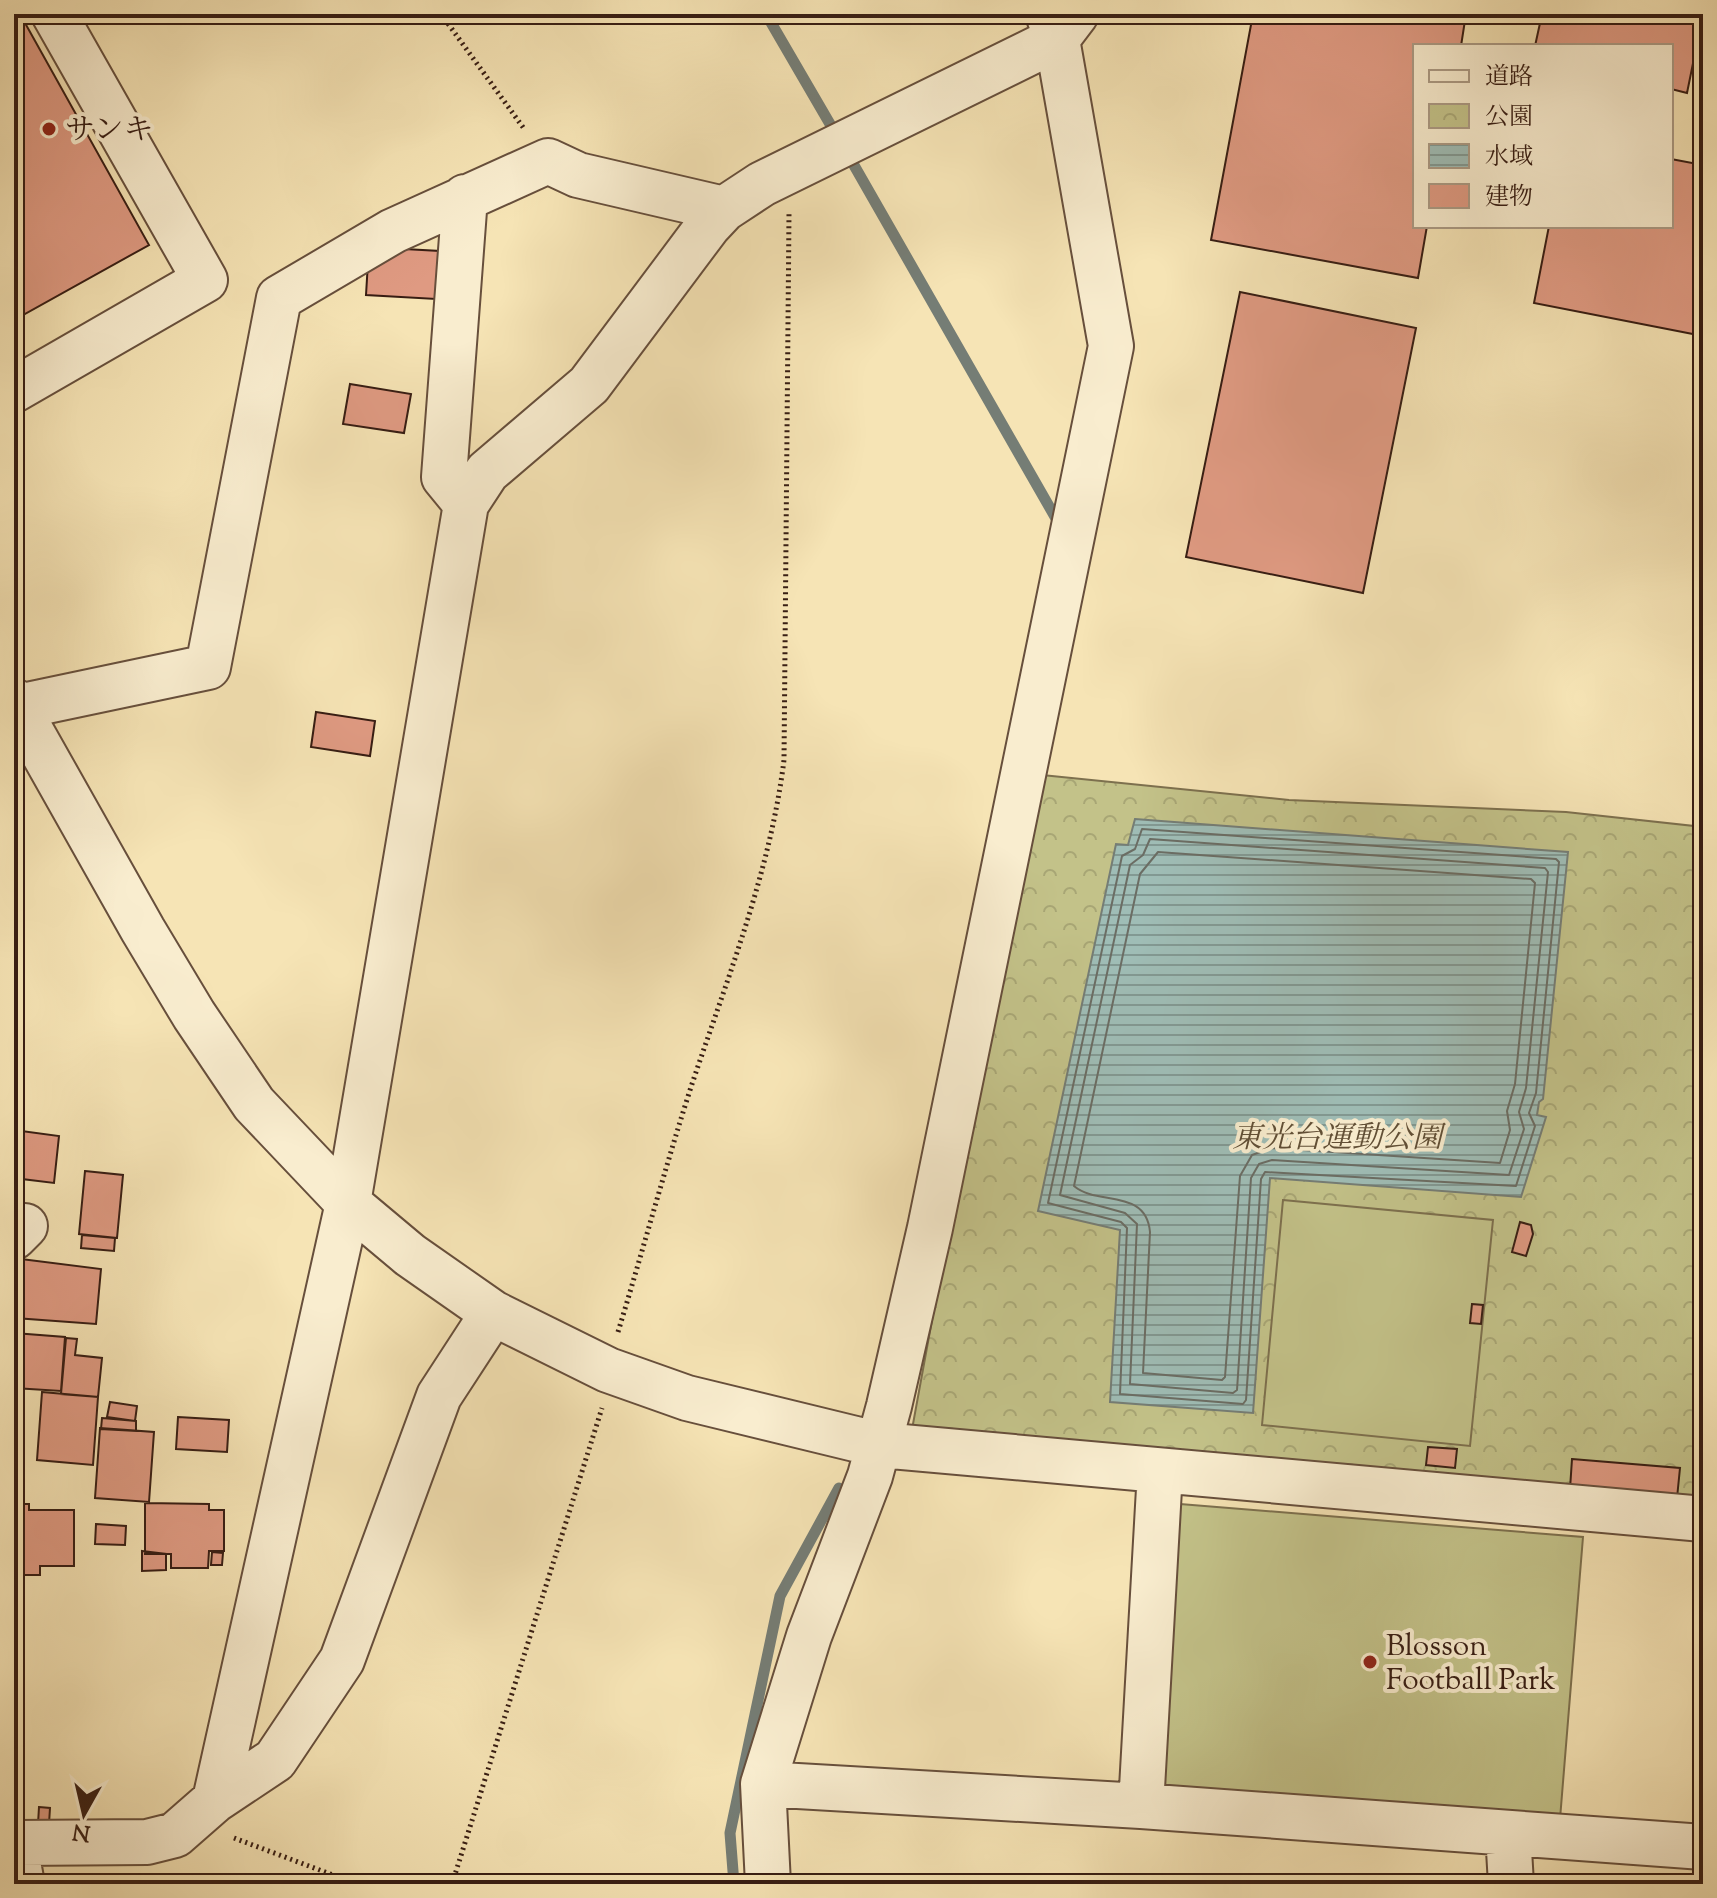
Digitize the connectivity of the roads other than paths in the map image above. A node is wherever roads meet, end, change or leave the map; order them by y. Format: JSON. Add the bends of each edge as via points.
{"nodes":[{"id":1,"x":54,"y":14,"type":"edge"},
{"id":2,"x":1060,"y":22,"type":"edge"},
{"id":3,"x":465,"y":197,"type":"junction"},
{"id":4,"x":724,"y":209,"type":"junction"},
{"id":5,"x":14,"y":390,"type":"edge"},
{"id":6,"x":466,"y":504,"type":"junction"},
{"id":7,"x":16,"y":704,"type":"edge"},
{"id":8,"x":348,"y":1203,"type":"junction"},
{"id":9,"x":493,"y":1313,"type":"junction"},
{"id":10,"x":880,"y":1445,"type":"junction"},
{"id":11,"x":1160,"y":1471,"type":"junction"},
{"id":12,"x":1703,"y":1519,"type":"edge"},
{"id":13,"x":763,"y":1784,"type":"junction"},
{"id":14,"x":1141,"y":1806,"type":"junction"},
{"id":15,"x":203,"y":1811,"type":"junction"},
{"id":16,"x":1508,"y":1833,"type":"junction"},
{"id":17,"x":1703,"y":1847,"type":"edge"},
{"id":18,"x":17,"y":1856,"type":"edge"},
{"id":19,"x":768,"y":1884,"type":"edge"},
{"id":20,"x":1511,"y":1884,"type":"edge"}],
"edges":[{"from":1,"to":5,"type":"street","via":[[205,280]]},
{"from":2,"to":4,"type":"street"},
{"from":2,"to":10,"type":"street","via":[[1111,346],[930,1228]]},
{"from":3,"to":4,"type":"street","via":[[548,161],[578,175]]},
{"from":3,"to":6,"type":"street","via":[[444,477]]},
{"from":3,"to":7,"type":"street","via":[[393,231],[279,298],[208,667]]},
{"from":4,"to":6,"type":"street","via":[[589,385],[497,462]]},
{"from":6,"to":8,"type":"street"},
{"from":7,"to":8,"type":"street","via":[[194,1015],[254,1104]]},
{"from":8,"to":9,"type":"street"},
{"from":8,"to":15,"type":"street"},
{"from":9,"to":10,"type":"street","via":[[608,1370],[687,1398]]},
{"from":9,"to":15,"type":"street","via":[[439,1396],[342,1660],[275,1760]]},
{"from":10,"to":11,"type":"street"},
{"from":10,"to":13,"type":"street","via":[[809,1636]]},
{"from":11,"to":12,"type":"street"},
{"from":11,"to":14,"type":"street"},
{"from":13,"to":14,"type":"street"},
{"from":13,"to":19,"type":"street"},
{"from":14,"to":16,"type":"street"},
{"from":15,"to":18,"type":"street","via":[[175,1835],[147,1842]]},
{"from":16,"to":17,"type":"street"},
{"from":16,"to":20,"type":"street"}]}
